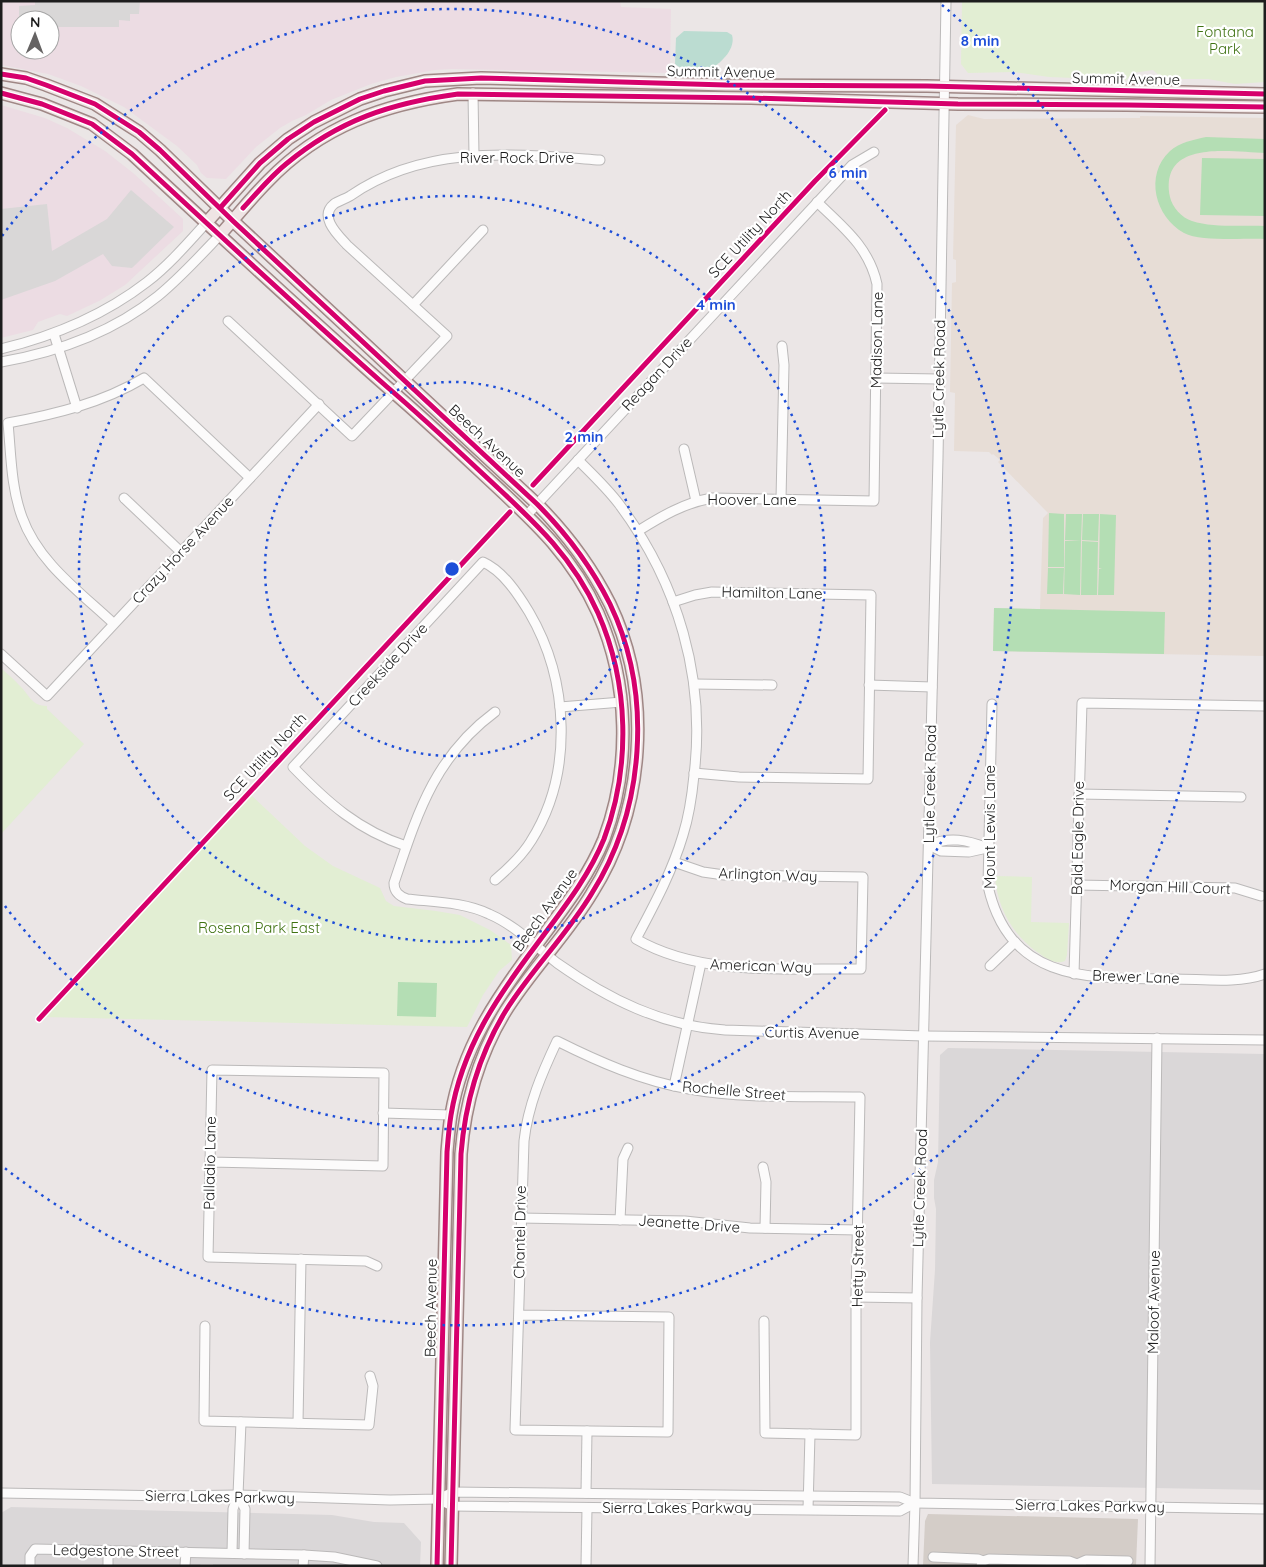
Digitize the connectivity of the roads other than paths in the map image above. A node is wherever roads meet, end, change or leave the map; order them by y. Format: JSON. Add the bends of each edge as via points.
{"nodes":[{"id":1,"x":946,"y":1,"type":"edge"},
{"id":2,"x":1,"y":74,"type":"edge"},
{"id":3,"x":945,"y":87,"type":"junction"},
{"id":4,"x":1,"y":93,"type":"edge"},
{"id":5,"x":473,"y":93,"type":"junction"},
{"id":6,"x":1265,"y":94,"type":"edge"},
{"id":7,"x":944,"y":104,"type":"junction"},
{"id":8,"x":1265,"y":107,"type":"edge"},
{"id":9,"x":874,"y":152,"type":"dead end"},
{"id":10,"x":474,"y":156,"type":"junction"},
{"id":11,"x":600,"y":160,"type":"dead end"},
{"id":12,"x":817,"y":202,"type":"junction"},
{"id":13,"x":220,"y":208,"type":"junction"},
{"id":14,"x":232,"y":221,"type":"junction"},
{"id":15,"x":207,"y":222,"type":"junction"},
{"id":16,"x":483,"y":230,"type":"dead end"},
{"id":17,"x":220,"y":235,"type":"junction"},
{"id":18,"x":414,"y":305,"type":"junction"},
{"id":19,"x":228,"y":321,"type":"dead end"},
{"id":20,"x":54,"y":334,"type":"junction"},
{"id":21,"x":782,"y":346,"type":"dead end"},
{"id":22,"x":1,"y":349,"type":"edge"},
{"id":23,"x":59,"y":349,"type":"junction"},
{"id":24,"x":1,"y":362,"type":"edge"},
{"id":25,"x":876,"y":378,"type":"junction"},
{"id":26,"x":939,"y":379,"type":"junction"},
{"id":27,"x":405,"y":382,"type":"junction"},
{"id":28,"x":395,"y":392,"type":"junction"},
{"id":29,"x":318,"y":404,"type":"junction"},
{"id":30,"x":77,"y":408,"type":"junction"},
{"id":31,"x":684,"y":449,"type":"dead end"},
{"id":32,"x":578,"y":460,"type":"junction"},
{"id":33,"x":250,"y":478,"type":"junction"},
{"id":34,"x":124,"y":498,"type":"dead end"},
{"id":35,"x":781,"y":500,"type":"junction"},
{"id":36,"x":696,"y":501,"type":"junction"},
{"id":37,"x":874,"y":501,"type":"joint"},
{"id":38,"x":537,"y":504,"type":"junction"},
{"id":39,"x":527,"y":515,"type":"junction"},
{"id":40,"x":638,"y":531,"type":"junction"},
{"id":41,"x":181,"y":552,"type":"junction"},
{"id":42,"x":673,"y":602,"type":"junction"},
{"id":43,"x":114,"y":624,"type":"junction"},
{"id":44,"x":1,"y":654,"type":"edge"},
{"id":45,"x":694,"y":684,"type":"junction"},
{"id":46,"x":772,"y":684,"type":"dead end"},
{"id":47,"x":869,"y":685,"type":"junction"},
{"id":48,"x":932,"y":687,"type":"junction"},
{"id":49,"x":622,"y":702,"type":"junction"},
{"id":50,"x":992,"y":704,"type":"dead end"},
{"id":51,"x":1265,"y":706,"type":"edge"},
{"id":52,"x":560,"y":707,"type":"junction"},
{"id":53,"x":495,"y":712,"type":"dead end"},
{"id":54,"x":694,"y":773,"type":"junction"},
{"id":55,"x":1079,"y":794,"type":"junction"},
{"id":56,"x":1242,"y":797,"type":"dead end"},
{"id":57,"x":928,"y":845,"type":"junction"},
{"id":58,"x":406,"y":846,"type":"junction"},
{"id":59,"x":988,"y":848,"type":"junction"},
{"id":60,"x":674,"y":862,"type":"junction"},
{"id":61,"x":495,"y":880,"type":"dead end"},
{"id":62,"x":1078,"y":885,"type":"junction"},
{"id":63,"x":1261,"y":896,"type":"dead end"},
{"id":64,"x":1015,"y":942,"type":"junction"},
{"id":65,"x":535,"y":945,"type":"junction"},
{"id":66,"x":547,"y":955,"type":"junction"},
{"id":67,"x":701,"y":963,"type":"junction"},
{"id":68,"x":990,"y":966,"type":"dead end"},
{"id":69,"x":861,"y":969,"type":"joint"},
{"id":70,"x":1074,"y":974,"type":"junction"},
{"id":71,"x":1265,"y":974,"type":"edge"},
{"id":72,"x":687,"y":1025,"type":"junction"},
{"id":73,"x":924,"y":1036,"type":"junction"},
{"id":74,"x":1157,"y":1038,"type":"junction"},
{"id":75,"x":1265,"y":1040,"type":"edge"},
{"id":76,"x":557,"y":1041,"type":"joint"},
{"id":77,"x":674,"y":1086,"type":"junction"},
{"id":78,"x":860,"y":1097,"type":"joint"},
{"id":79,"x":383,"y":1113,"type":"junction"},
{"id":80,"x":451,"y":1115,"type":"junction"},
{"id":81,"x":628,"y":1148,"type":"dead end"},
{"id":82,"x":210,"y":1162,"type":"junction"},
{"id":83,"x":763,"y":1167,"type":"dead end"},
{"id":84,"x":520,"y":1218,"type":"junction"},
{"id":85,"x":620,"y":1220,"type":"junction"},
{"id":86,"x":765,"y":1228,"type":"junction"},
{"id":87,"x":859,"y":1230,"type":"junction"},
{"id":88,"x":302,"y":1259,"type":"junction"},
{"id":89,"x":377,"y":1266,"type":"dead end"},
{"id":90,"x":856,"y":1297,"type":"junction"},
{"id":91,"x":917,"y":1298,"type":"junction"},
{"id":92,"x":519,"y":1315,"type":"junction"},
{"id":93,"x":764,"y":1321,"type":"dead end"},
{"id":94,"x":205,"y":1326,"type":"dead end"},
{"id":95,"x":370,"y":1376,"type":"dead end"},
{"id":96,"x":241,"y":1422,"type":"junction"},
{"id":97,"x":298,"y":1423,"type":"junction"},
{"id":98,"x":587,"y":1431,"type":"junction"},
{"id":99,"x":810,"y":1434,"type":"junction"},
{"id":100,"x":453,"y":1492,"type":"junction"},
{"id":101,"x":1,"y":1493,"type":"edge"},
{"id":102,"x":586,"y":1493,"type":"junction"},
{"id":103,"x":238,"y":1495,"type":"junction"},
{"id":104,"x":808,"y":1495,"type":"junction"},
{"id":105,"x":438,"y":1499,"type":"junction"},
{"id":106,"x":915,"y":1503,"type":"junction"},
{"id":107,"x":452,"y":1506,"type":"junction"},
{"id":108,"x":1151,"y":1507,"type":"junction"},
{"id":109,"x":587,"y":1508,"type":"junction"},
{"id":110,"x":808,"y":1509,"type":"junction"},
{"id":111,"x":1265,"y":1509,"type":"edge"},
{"id":112,"x":108,"y":1550,"type":"junction"},
{"id":113,"x":186,"y":1552,"type":"junction"},
{"id":114,"x":232,"y":1553,"type":"junction"},
{"id":115,"x":244,"y":1554,"type":"junction"},
{"id":116,"x":304,"y":1555,"type":"junction"},
{"id":117,"x":933,"y":1557,"type":"dead end"},
{"id":118,"x":1128,"y":1560,"type":"dead end"},
{"id":119,"x":984,"y":1562,"type":"edge"},
{"id":120,"x":376,"y":1565,"type":"edge"},
{"id":121,"x":1077,"y":1565,"type":"edge"},
{"id":122,"x":30,"y":1566,"type":"edge"},
{"id":123,"x":108,"y":1566,"type":"edge"},
{"id":124,"x":185,"y":1566,"type":"edge"},
{"id":125,"x":303,"y":1566,"type":"edge"},
{"id":126,"x":437,"y":1566,"type":"edge"},
{"id":127,"x":451,"y":1566,"type":"edge"},
{"id":128,"x":586,"y":1566,"type":"edge"},
{"id":129,"x":913,"y":1566,"type":"edge"},
{"id":130,"x":1150,"y":1566,"type":"edge"}],
"edges":[{"from":1,"to":3,"type":"street","name":"Lytle Creek Road"},
{"from":2,"to":13,"type":"main road","name":"Beech Avenue","via":[[26,78],[104,109],[139,132]]},
{"from":3,"to":6,"type":"main road","name":"Summit Avenue"},
{"from":3,"to":7,"type":"street","name":"Lytle Creek Road"},
{"from":3,"to":13,"type":"main road","name":"Summit Avenue","via":[[481,78],[425,81],[384,90],[314,122],[260,162]]},
{"from":4,"to":15,"type":"main road","name":"Beech Avenue","via":[[42,104],[92,124],[132,154]]},
{"from":5,"to":7,"type":"main road","name":"Summit Avenue"},
{"from":5,"to":10,"type":"street"},
{"from":5,"to":14,"type":"main road","name":"Summit Avenue","via":[[399,104],[344,126],[286,164]]},
{"from":7,"to":8,"type":"main road","name":"Summit Avenue"},
{"from":7,"to":26,"type":"street","name":"Lytle Creek Road"},
{"from":9,"to":12,"type":"street","name":"Reagan Drive","via":[[852,166]]},
{"from":10,"to":11,"type":"street","name":"River Rock Drive"},
{"from":10,"to":18,"type":"street","name":"River Rock Drive","via":[[442,159],[384,176],[333,205],[328,212],[328,221],[348,246]]},
{"from":12,"to":25,"type":"street","name":"Madison Lane","via":[[856,239],[874,272],[878,299]]},
{"from":12,"to":32,"type":"street","name":"Reagan Drive"},
{"from":13,"to":14,"type":"main road","name":"Beech Avenue"},
{"from":13,"to":15,"type":"main road","name":"Summit Avenue"},
{"from":14,"to":17,"type":"main road","name":"Summit Avenue"},
{"from":14,"to":27,"type":"main road","name":"Beech Avenue"},
{"from":15,"to":17,"type":"main road","name":"Beech Avenue"},
{"from":15,"to":20,"type":"street","name":"Summit Avenue","via":[[147,282],[103,312]]},
{"from":16,"to":18,"type":"street"},
{"from":17,"to":23,"type":"street","name":"Summit Avenue","via":[[180,276],[124,320]]},
{"from":17,"to":28,"type":"main road","name":"Beech Avenue"},
{"from":18,"to":27,"type":"street","via":[[448,336]]},
{"from":19,"to":29,"type":"street"},
{"from":20,"to":22,"type":"street","name":"Summit Avenue"},
{"from":20,"to":23,"type":"street"},
{"from":21,"to":35,"type":"street"},
{"from":23,"to":24,"type":"street","name":"Summit Avenue"},
{"from":23,"to":30,"type":"street"},
{"from":25,"to":26,"type":"street"},
{"from":25,"to":37,"type":"street","name":"Madison Lane"},
{"from":26,"to":48,"type":"street","name":"Lytle Creek Road"},
{"from":27,"to":28,"type":"street"},
{"from":27,"to":38,"type":"main road","name":"Beech Avenue"},
{"from":28,"to":29,"type":"street","via":[[352,436]]},
{"from":28,"to":39,"type":"main road","name":"Beech Avenue"},
{"from":29,"to":33,"type":"street","name":"Crazy Horse Avenue"},
{"from":30,"to":33,"type":"street","via":[[124,390],[144,378]]},
{"from":30,"to":43,"type":"street","via":[[8,423],[15,487],[22,517],[42,553]]},
{"from":31,"to":36,"type":"street"},
{"from":32,"to":38,"type":"street","name":"Reagan Drive"},
{"from":32,"to":40,"type":"street","via":[[604,486]]},
{"from":33,"to":41,"type":"street","name":"Crazy Horse Avenue"},
{"from":34,"to":41,"type":"street"},
{"from":35,"to":36,"type":"street","name":"Hoover Lane","via":[[712,498]]},
{"from":35,"to":37,"type":"street","name":"Hoover Lane"},
{"from":36,"to":40,"type":"street","name":"Hoover Lane"},
{"from":38,"to":39,"type":"street","name":"Reagan Drive"},
{"from":38,"to":66,"type":"main road","name":"Beech Avenue","via":[[580,552],[611,606],[632,672],[637,723],[634,781],[618,842],[593,892]]},
{"from":39,"to":49,"type":"main road","name":"Beech Avenue","via":[[562,552],[597,612],[608,640]]},
{"from":40,"to":42,"type":"street"},
{"from":41,"to":43,"type":"street","name":"Crazy Horse Avenue"},
{"from":42,"to":45,"type":"street","via":[[686,641]]},
{"from":42,"to":47,"type":"street","name":"Hamilton Lane","via":[[712,592],[871,595]]},
{"from":43,"to":44,"type":"street","name":"Crazy Horse Avenue","via":[[47,696]]},
{"from":45,"to":46,"type":"street"},
{"from":45,"to":54,"type":"street","via":[[697,728]]},
{"from":47,"to":48,"type":"street"},
{"from":47,"to":54,"type":"street","via":[[868,779]]},
{"from":48,"to":57,"type":"street","name":"Lytle Creek Road"},
{"from":49,"to":52,"type":"street"},
{"from":49,"to":65,"type":"main road","name":"Beech Avenue","via":[[621,767],[604,838],[580,886]]},
{"from":50,"to":59,"type":"street","name":"Mount Lewis Lane"},
{"from":51,"to":55,"type":"street","name":"Bald Eagle Drive","via":[[1082,703]]},
{"from":52,"to":58,"type":"street","name":"Creekside Drive","via":[[551,664],[531,616],[510,586],[494,568],[483,562],[293,767],[351,819],[383,838]]},
{"from":52,"to":61,"type":"street","via":[[559,760],[545,815],[521,855]]},
{"from":53,"to":58,"type":"street","via":[[464,740],[439,772],[421,805]]},
{"from":54,"to":60,"type":"street","via":[[689,812]]},
{"from":55,"to":56,"type":"street"},
{"from":55,"to":62,"type":"street","name":"Bald Eagle Drive"},
{"from":57,"to":59,"type":"street","via":[[941,851],[969,852]]},
{"from":57,"to":73,"type":"street","name":"Lytle Creek Road"},
{"from":58,"to":65,"type":"street","name":"Curtis Avenue","via":[[394,883],[401,897],[457,904],[489,913]]},
{"from":59,"to":64,"type":"street","name":"Mount Lewis Lane","via":[[988,886],[994,909]]},
{"from":60,"to":67,"type":"street","name":"American Way","via":[[636,938],[664,952]]},
{"from":60,"to":69,"type":"street","name":"Arlington Way","via":[[724,875],[863,877]]},
{"from":62,"to":63,"type":"street","name":"Morgan Hill Court","via":[[1235,888]]},
{"from":62,"to":70,"type":"street","name":"Bald Eagle Drive"},
{"from":64,"to":68,"type":"street"},
{"from":64,"to":70,"type":"street","name":"Brewer Lane","via":[[1051,967]]},
{"from":65,"to":66,"type":"street","name":"Curtis Avenue"},
{"from":65,"to":80,"type":"main road","name":"Beech Avenue","via":[[482,1023],[468,1055]]},
{"from":66,"to":72,"type":"street","name":"Curtis Avenue","via":[[612,998],[648,1014]]},
{"from":66,"to":100,"type":"main road","name":"Beech Avenue","via":[[498,1024],[481,1061],[465,1116],[461,1154]]},
{"from":67,"to":69,"type":"street","name":"American Way","via":[[735,967]]},
{"from":67,"to":72,"type":"street"},
{"from":70,"to":71,"type":"street","name":"Brewer Lane","via":[[1103,978],[1231,980]]},
{"from":72,"to":73,"type":"street","name":"Curtis Avenue","via":[[725,1030]]},
{"from":72,"to":77,"type":"street"},
{"from":73,"to":74,"type":"street","name":"Curtis Avenue"},
{"from":73,"to":91,"type":"street","name":"Lytle Creek Road"},
{"from":74,"to":75,"type":"street","name":"Curtis Avenue"},
{"from":74,"to":108,"type":"street","name":"Maloof Avenue"},
{"from":76,"to":77,"type":"street","name":"Rochelle Street","via":[[616,1069]]},
{"from":76,"to":84,"type":"street","name":"Chantel Drive","via":[[527,1119]]},
{"from":77,"to":78,"type":"street","name":"Rochelle Street","via":[[742,1095]]},
{"from":78,"to":87,"type":"street","name":"Hetty Street"},
{"from":79,"to":80,"type":"street"},
{"from":79,"to":82,"type":"street","via":[[382,1166]]},
{"from":79,"to":82,"type":"street","name":"Palladio Lane","via":[[384,1073],[212,1070]]},
{"from":80,"to":105,"type":"main road","name":"Beech Avenue","via":[[447,1152]]},
{"from":81,"to":85,"type":"street","via":[[622,1159]]},
{"from":82,"to":88,"type":"street","name":"Palladio Lane","via":[[208,1257]]},
{"from":83,"to":86,"type":"street","via":[[766,1182]]},
{"from":84,"to":85,"type":"street","name":"Jeanette Drive"},
{"from":84,"to":92,"type":"street","name":"Chantel Drive"},
{"from":85,"to":86,"type":"street","name":"Jeanette Drive","via":[[686,1220]]},
{"from":86,"to":87,"type":"street","name":"Jeanette Drive"},
{"from":87,"to":90,"type":"street","name":"Hetty Street"},
{"from":88,"to":89,"type":"street","via":[[366,1260]]},
{"from":88,"to":97,"type":"street"},
{"from":90,"to":91,"type":"street"},
{"from":90,"to":99,"type":"street","name":"Hetty Street","via":[[856,1435]]},
{"from":91,"to":106,"type":"street","name":"Lytle Creek Road"},
{"from":92,"to":98,"type":"street","name":"Chantel Drive","via":[[515,1430]]},
{"from":92,"to":98,"type":"street","via":[[669,1317],[668,1432]]},
{"from":93,"to":99,"type":"street","via":[[765,1433]]},
{"from":94,"to":96,"type":"street","via":[[204,1421]]},
{"from":95,"to":97,"type":"street","via":[[373,1386],[369,1425]]},
{"from":96,"to":97,"type":"street"},
{"from":96,"to":103,"type":"street"},
{"from":98,"to":102,"type":"street"},
{"from":99,"to":104,"type":"street"},
{"from":100,"to":102,"type":"street","name":"Sierra Lakes Parkway"},
{"from":100,"to":105,"type":"street","name":"Sierra Lakes Parkway"},
{"from":100,"to":107,"type":"main road","name":"Beech Avenue"},
{"from":101,"to":103,"type":"street","name":"Sierra Lakes Parkway"},
{"from":102,"to":104,"type":"street","name":"Sierra Lakes Parkway"},
{"from":103,"to":105,"type":"street","name":"Sierra Lakes Parkway","via":[[354,1500]]},
{"from":103,"to":114,"type":"street","via":[[233,1509]]},
{"from":103,"to":115,"type":"street","via":[[245,1509]]},
{"from":104,"to":106,"type":"street","name":"Sierra Lakes Parkway","via":[[900,1497]]},
{"from":104,"to":110,"type":"street"},
{"from":105,"to":107,"type":"street","name":"Sierra Lakes Parkway"},
{"from":105,"to":126,"type":"main road","name":"Beech Avenue"},
{"from":106,"to":108,"type":"street","name":"Sierra Lakes Parkway"},
{"from":106,"to":110,"type":"street","name":"Sierra Lakes Parkway","via":[[900,1511]]},
{"from":106,"to":129,"type":"street","name":"Lytle Creek Road"},
{"from":107,"to":109,"type":"street","name":"Sierra Lakes Parkway"},
{"from":107,"to":127,"type":"main road","name":"Beech Avenue"},
{"from":108,"to":111,"type":"street","name":"Sierra Lakes Parkway"},
{"from":108,"to":130,"type":"street","name":"Maloof Avenue"},
{"from":109,"to":110,"type":"street","name":"Sierra Lakes Parkway"},
{"from":109,"to":128,"type":"street"},
{"from":112,"to":113,"type":"street","name":"Ledgestone Street"},
{"from":112,"to":122,"type":"street","name":"Ledgestone Street","via":[[35,1549],[30,1556]]},
{"from":112,"to":123,"type":"street"},
{"from":113,"to":114,"type":"street","name":"Ledgestone Street"},
{"from":113,"to":124,"type":"street"},
{"from":114,"to":115,"type":"street","name":"Ledgestone Street"},
{"from":115,"to":116,"type":"street","name":"Ledgestone Street"},
{"from":116,"to":120,"type":"street","name":"Ledgestone Street"},
{"from":116,"to":125,"type":"street"},
{"from":117,"to":119,"type":"street"},
{"from":118,"to":121,"type":"street","via":[[1086,1560]]},
{"from":119,"to":121,"type":"street","via":[[1069,1561]]}]}
